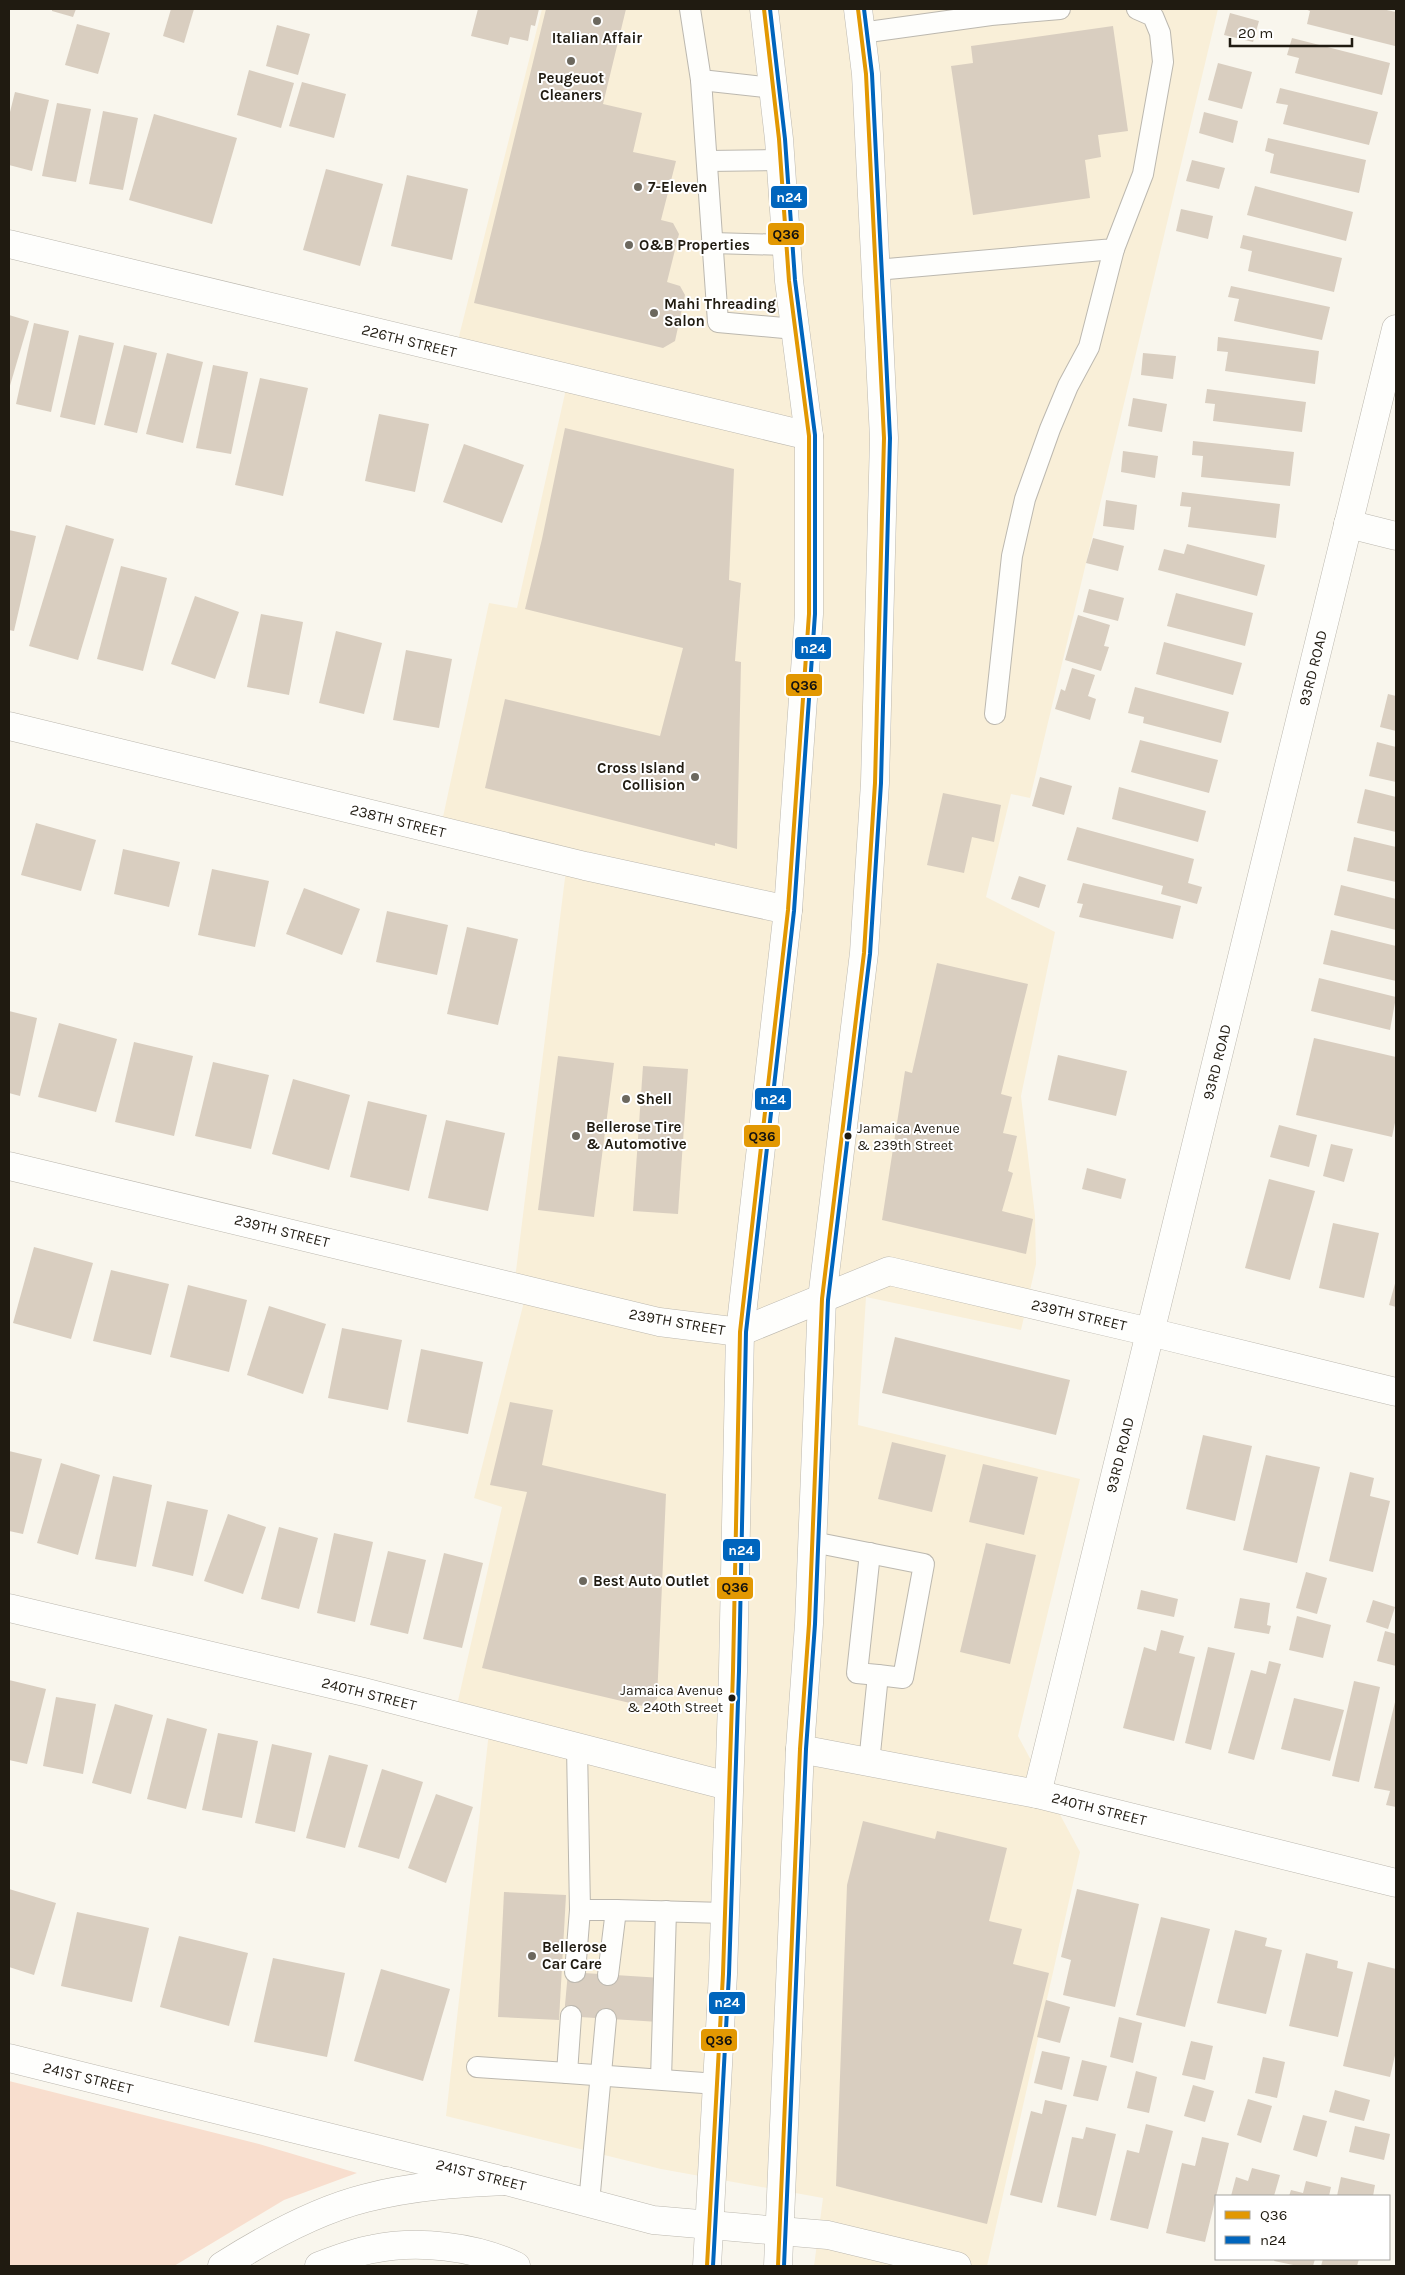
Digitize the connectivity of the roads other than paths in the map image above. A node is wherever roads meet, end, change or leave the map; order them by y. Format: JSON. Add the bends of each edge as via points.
{"nodes":[{"id":1,"x":690,"y":9,"type":"edge"},
{"id":2,"x":764,"y":9,"type":"edge"},
{"id":3,"x":1060,"y":9,"type":"edge"},
{"id":4,"x":1137,"y":9,"type":"edge"},
{"id":5,"x":859,"y":21,"type":"edge"},
{"id":6,"x":701,"y":80,"type":"junction"},
{"id":7,"x":773,"y":88,"type":"junction"},
{"id":8,"x":780,"y":160,"type":"junction"},
{"id":9,"x":707,"y":161,"type":"junction"},
{"id":10,"x":712,"y":243,"type":"junction"},
{"id":11,"x":9,"y":244,"type":"edge"},
{"id":12,"x":787,"y":245,"type":"junction"},
{"id":13,"x":1114,"y":249,"type":"junction"},
{"id":14,"x":876,"y":270,"type":"junction"},
{"id":15,"x":795,"y":329,"type":"junction"},
{"id":16,"x":1396,"y":329,"type":"edge"},
{"id":17,"x":809,"y":436,"type":"junction"},
{"id":18,"x":1348,"y":524,"type":"junction"},
{"id":19,"x":1396,"y":536,"type":"edge"},
{"id":20,"x":995,"y":714,"type":"dead end"},
{"id":21,"x":9,"y":726,"type":"edge"},
{"id":22,"x":788,"y":910,"type":"junction"},
{"id":23,"x":9,"y":1166,"type":"edge"},
{"id":24,"x":822,"y":1299,"type":"junction"},
{"id":25,"x":740,"y":1332,"type":"junction"},
{"id":26,"x":1150,"y":1332,"type":"junction"},
{"id":27,"x":1396,"y":1392,"type":"edge"},
{"id":28,"x":813,"y":1542,"type":"junction"},
{"id":29,"x":870,"y":1553,"type":"junction"},
{"id":30,"x":9,"y":1608,"type":"edge"},
{"id":31,"x":878,"y":1675,"type":"junction"},
{"id":32,"x":577,"y":1747,"type":"junction"},
{"id":33,"x":800,"y":1749,"type":"junction"},
{"id":34,"x":869,"y":1762,"type":"junction"},
{"id":35,"x":728,"y":1786,"type":"junction"},
{"id":36,"x":1037,"y":1794,"type":"junction"},
{"id":37,"x":1396,"y":1883,"type":"edge"},
{"id":38,"x":580,"y":1910,"type":"junction"},
{"id":39,"x":616,"y":1910,"type":"junction"},
{"id":40,"x":666,"y":1911,"type":"junction"},
{"id":41,"x":724,"y":1913,"type":"junction"},
{"id":42,"x":575,"y":1972,"type":"dead end"},
{"id":43,"x":608,"y":1975,"type":"dead end"},
{"id":44,"x":571,"y":2016,"type":"dead end"},
{"id":45,"x":606,"y":2019,"type":"dead end"},
{"id":46,"x":9,"y":2058,"type":"edge"},
{"id":47,"x":477,"y":2067,"type":"dead end"},
{"id":48,"x":567,"y":2073,"type":"junction"},
{"id":49,"x":600,"y":2075,"type":"junction"},
{"id":50,"x":661,"y":2079,"type":"junction"},
{"id":51,"x":717,"y":2084,"type":"junction"},
{"id":52,"x":506,"y":2181,"type":"junction"},
{"id":53,"x":589,"y":2203,"type":"junction"},
{"id":54,"x":710,"y":2224,"type":"junction"},
{"id":55,"x":780,"y":2231,"type":"junction"},
{"id":56,"x":222,"y":2266,"type":"edge"},
{"id":57,"x":319,"y":2266,"type":"edge"},
{"id":58,"x":516,"y":2266,"type":"edge"},
{"id":59,"x":707,"y":2266,"type":"edge"},
{"id":60,"x":778,"y":2266,"type":"edge"},
{"id":61,"x":957,"y":2266,"type":"edge"}],
"edges":[{"from":1,"to":6,"type":"lane"},
{"from":2,"to":7,"type":"main road"},
{"from":3,"to":5,"type":"lane"},
{"from":4,"to":13,"type":"lane","via":[[1153,16],[1160,33],[1163,62],[1143,174]]},
{"from":5,"to":14,"type":"main road","via":[[866,74]]},
{"from":6,"to":7,"type":"lane"},
{"from":6,"to":9,"type":"lane"},
{"from":7,"to":8,"type":"main road"},
{"from":8,"to":9,"type":"lane"},
{"from":8,"to":12,"type":"main road"},
{"from":9,"to":10,"type":"lane"},
{"from":10,"to":12,"type":"lane"},
{"from":10,"to":15,"type":"lane","via":[[718,322]]},
{"from":11,"to":17,"type":"main road","name":"226TH STREET"},
{"from":12,"to":15,"type":"main road"},
{"from":13,"to":14,"type":"lane"},
{"from":13,"to":20,"type":"lane","via":[[1089,347],[1053,420],[1025,499],[1012,556]]},
{"from":14,"to":24,"type":"main road","via":[[884,438],[875,783],[864,953]]},
{"from":15,"to":17,"type":"main road"},
{"from":16,"to":18,"type":"main road","name":"93RD ROAD"},
{"from":17,"to":22,"type":"main road","via":[[809,614]]},
{"from":18,"to":19,"type":"main road"},
{"from":18,"to":26,"type":"main road","name":"93RD ROAD"},
{"from":21,"to":22,"type":"main road","name":"238TH STREET","via":[[585,866]]},
{"from":22,"to":25,"type":"main road"},
{"from":23,"to":25,"type":"main road","name":"239TH STREET","via":[[659,1322]]},
{"from":24,"to":25,"type":"main road","name":"239TH STREET"},
{"from":24,"to":26,"type":"main road","name":"239TH STREET","via":[[889,1271]]},
{"from":24,"to":28,"type":"main road"},
{"from":25,"to":35,"type":"main road"},
{"from":26,"to":27,"type":"main road","name":"239TH STREET"},
{"from":26,"to":36,"type":"main road","name":"93RD ROAD"},
{"from":28,"to":29,"type":"lane"},
{"from":28,"to":33,"type":"main road"},
{"from":29,"to":31,"type":"lane","via":[[857,1673]]},
{"from":29,"to":31,"type":"lane","via":[[924,1564],[903,1678]]},
{"from":30,"to":32,"type":"main road","name":"240TH STREET","via":[[364,1692]]},
{"from":31,"to":34,"type":"lane"},
{"from":32,"to":35,"type":"main road","name":"240TH STREET"},
{"from":32,"to":38,"type":"lane"},
{"from":33,"to":34,"type":"main road","name":"240TH STREET"},
{"from":33,"to":55,"type":"main road"},
{"from":34,"to":36,"type":"main road","name":"240TH STREET"},
{"from":35,"to":41,"type":"main road"},
{"from":36,"to":37,"type":"main road","name":"240TH STREET"},
{"from":38,"to":39,"type":"lane"},
{"from":38,"to":42,"type":"lane"},
{"from":39,"to":40,"type":"lane"},
{"from":39,"to":43,"type":"lane"},
{"from":40,"to":41,"type":"lane"},
{"from":40,"to":50,"type":"lane"},
{"from":41,"to":51,"type":"main road"},
{"from":44,"to":48,"type":"lane"},
{"from":45,"to":49,"type":"lane"},
{"from":46,"to":52,"type":"main road","name":"241ST STREET"},
{"from":47,"to":48,"type":"lane"},
{"from":48,"to":49,"type":"lane"},
{"from":49,"to":50,"type":"lane"},
{"from":49,"to":53,"type":"lane"},
{"from":50,"to":51,"type":"lane"},
{"from":51,"to":54,"type":"main road"},
{"from":52,"to":53,"type":"main road","name":"241ST STREET"},
{"from":52,"to":56,"type":"main road","via":[[453,2183],[364,2198],[278,2234]]},
{"from":53,"to":54,"type":"main road","name":"241ST STREET","via":[[653,2220]]},
{"from":54,"to":55,"type":"main road","name":"241ST STREET"},
{"from":54,"to":59,"type":"main road"},
{"from":55,"to":60,"type":"main road"},
{"from":55,"to":61,"type":"main road","name":"241ST STREET","via":[[828,2235]]},
{"from":57,"to":58,"type":"main road","via":[[374,2249],[410,2246],[452,2248]]}]}
